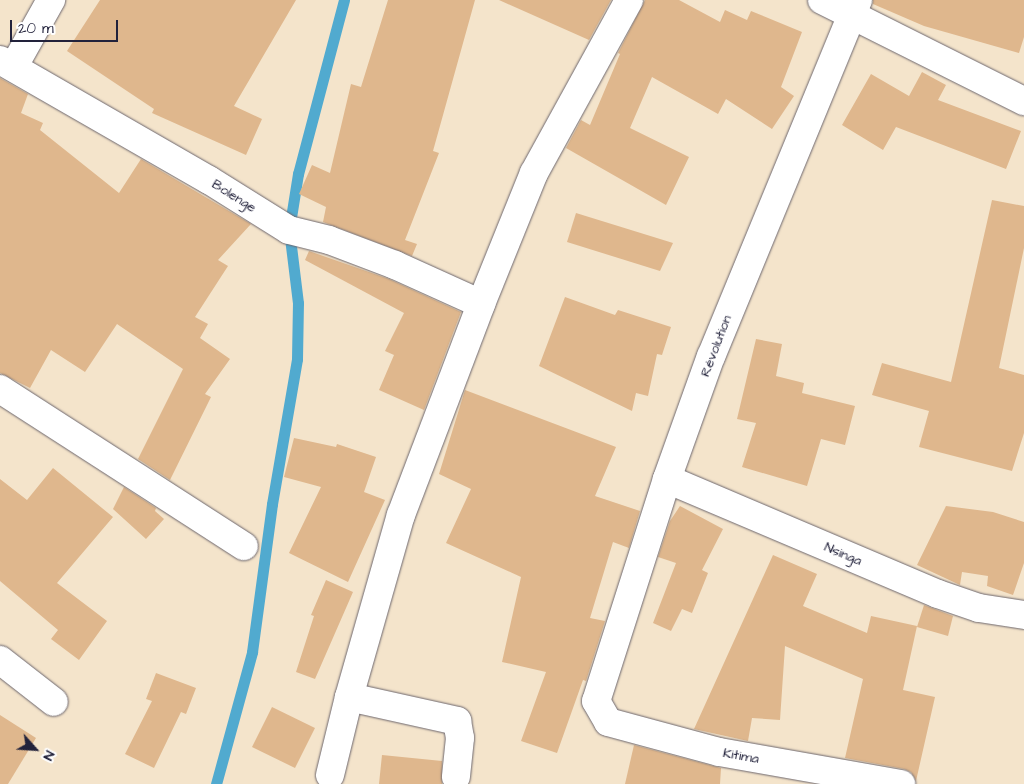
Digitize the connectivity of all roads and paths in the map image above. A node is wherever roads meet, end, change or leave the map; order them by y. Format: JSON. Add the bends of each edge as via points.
{"nodes":[{"id":1,"x":51,"y":0,"type":"edge"},
{"id":2,"x":629,"y":0,"type":"edge"},
{"id":3,"x":822,"y":0,"type":"edge"},
{"id":4,"x":855,"y":7,"type":"edge"},
{"id":5,"x":7,"y":63,"type":"edge"},
{"id":6,"x":1024,"y":101,"type":"edge"},
{"id":7,"x":481,"y":304,"type":"junction"},
{"id":8,"x":0,"y":389,"type":"edge"},
{"id":9,"x":667,"y":479,"type":"junction"},
{"id":10,"x":244,"y":546,"type":"dead end"},
{"id":11,"x":1024,"y":615,"type":"edge"},
{"id":12,"x":0,"y":660,"type":"edge"},
{"id":13,"x":349,"y":697,"type":"junction"},
{"id":14,"x":596,"y":701,"type":"joint"},
{"id":15,"x":54,"y":702,"type":"dead end"},
{"id":16,"x":330,"y":775,"type":"dead end"},
{"id":17,"x":456,"y":778,"type":"dead end"},
{"id":18,"x":901,"y":784,"type":"edge"}],
"edges":[{"from":1,"to":5,"type":"street"},
{"from":2,"to":7,"type":"street","via":[[534,173]]},
{"from":3,"to":4,"type":"street"},
{"from":4,"to":6,"type":"street"},
{"from":4,"to":9,"type":"street","name":"Révolution","via":[[748,264]]},
{"from":5,"to":7,"type":"street","name":"Bolenge","via":[[289,230],[329,240],[395,265]]},
{"from":7,"to":13,"type":"street","via":[[400,515]]},
{"from":8,"to":10,"type":"street"},
{"from":9,"to":11,"type":"street","name":"Nsinga","via":[[938,594],[979,608]]},
{"from":9,"to":14,"type":"street","name":"Révolution"},
{"from":12,"to":15,"type":"street"},
{"from":13,"to":16,"type":"street"},
{"from":13,"to":17,"type":"street","via":[[457,721],[460,738]]},
{"from":14,"to":18,"type":"street","name":"Kitima","via":[[608,722],[719,752]]}]}
